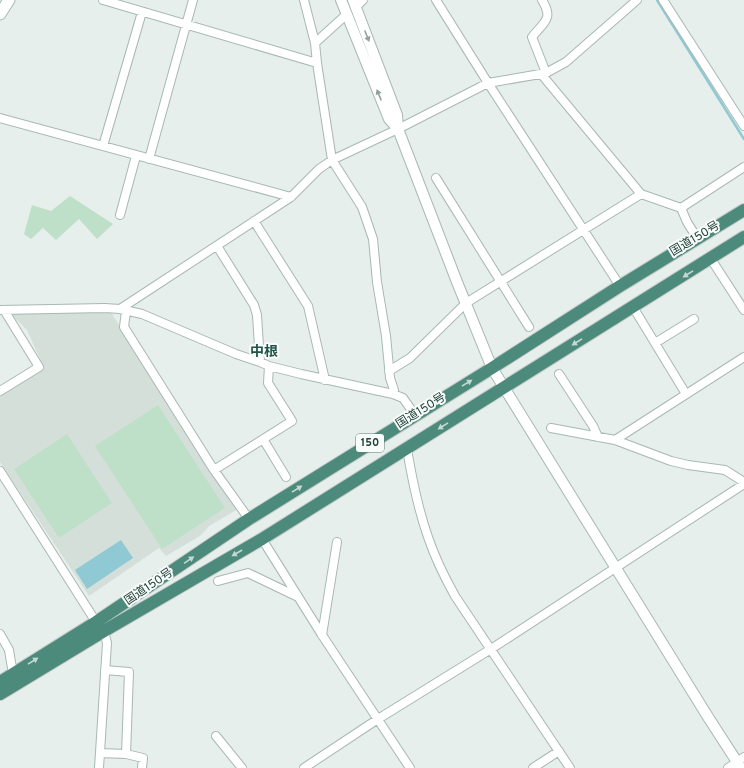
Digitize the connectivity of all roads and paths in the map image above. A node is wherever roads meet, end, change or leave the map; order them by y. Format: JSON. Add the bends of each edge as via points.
{"nodes":[{"id":1,"x":9,"y":0,"type":"edge"},
{"id":2,"x":103,"y":0,"type":"edge"},
{"id":3,"x":193,"y":0,"type":"edge"},
{"id":4,"x":304,"y":0,"type":"edge"},
{"id":5,"x":342,"y":0,"type":"edge"},
{"id":6,"x":436,"y":0,"type":"edge"},
{"id":7,"x":542,"y":0,"type":"edge"},
{"id":8,"x":637,"y":0,"type":"edge"},
{"id":9,"x":663,"y":0,"type":"edge"},
{"id":10,"x":357,"y":2,"type":"edge"},
{"id":11,"x":142,"y":12,"type":"junction"},
{"id":12,"x":0,"y":14,"type":"edge"},
{"id":13,"x":347,"y":14,"type":"junction"},
{"id":14,"x":186,"y":24,"type":"junction"},
{"id":15,"x":315,"y":43,"type":"junction"},
{"id":16,"x":317,"y":63,"type":"junction"},
{"id":17,"x":544,"y":74,"type":"junction"},
{"id":18,"x":488,"y":83,"type":"junction"},
{"id":19,"x":0,"y":118,"type":"edge"},
{"id":20,"x":744,"y":126,"type":"edge"},
{"id":21,"x":398,"y":129,"type":"junction"},
{"id":22,"x":103,"y":146,"type":"junction"},
{"id":23,"x":136,"y":156,"type":"junction"},
{"id":24,"x":149,"y":159,"type":"junction"},
{"id":25,"x":332,"y":160,"type":"junction"},
{"id":26,"x":744,"y":167,"type":"edge"},
{"id":27,"x":436,"y":178,"type":"dead end"},
{"id":28,"x":641,"y":194,"type":"junction"},
{"id":29,"x":291,"y":197,"type":"junction"},
{"id":30,"x":682,"y":208,"type":"junction"},
{"id":31,"x":744,"y":210,"type":"edge"},
{"id":32,"x":120,"y":215,"type":"dead end"},
{"id":33,"x":254,"y":221,"type":"junction"},
{"id":34,"x":584,"y":228,"type":"junction"},
{"id":35,"x":744,"y":237,"type":"edge"},
{"id":36,"x":697,"y":238,"type":"junction"},
{"id":37,"x":217,"y":246,"type":"junction"},
{"id":38,"x":711,"y":259,"type":"junction"},
{"id":39,"x":501,"y":282,"type":"junction"},
{"id":40,"x":620,"y":286,"type":"junction"},
{"id":41,"x":466,"y":303,"type":"junction"},
{"id":42,"x":633,"y":307,"type":"junction"},
{"id":43,"x":2,"y":310,"type":"edge"},
{"id":44,"x":123,"y":310,"type":"junction"},
{"id":45,"x":744,"y":310,"type":"edge"},
{"id":46,"x":694,"y":319,"type":"dead end"},
{"id":47,"x":529,"y":327,"type":"dead end"},
{"id":48,"x":655,"y":343,"type":"junction"},
{"id":49,"x":744,"y":357,"type":"edge"},
{"id":50,"x":260,"y":362,"type":"junction"},
{"id":51,"x":269,"y":366,"type":"junction"},
{"id":52,"x":492,"y":368,"type":"junction"},
{"id":53,"x":389,"y":371,"type":"junction"},
{"id":54,"x":559,"y":374,"type":"dead end"},
{"id":55,"x":325,"y":380,"type":"junction"},
{"id":56,"x":504,"y":388,"type":"junction"},
{"id":57,"x":0,"y":391,"type":"edge"},
{"id":58,"x":393,"y":394,"type":"junction"},
{"id":59,"x":686,"y":394,"type":"junction"},
{"id":60,"x":415,"y":415,"type":"junction"},
{"id":61,"x":551,"y":428,"type":"dead end"},
{"id":62,"x":598,"y":437,"type":"junction"},
{"id":63,"x":263,"y":439,"type":"junction"},
{"id":64,"x":615,"y":440,"type":"junction"},
{"id":65,"x":407,"y":450,"type":"junction"},
{"id":66,"x":214,"y":470,"type":"junction"},
{"id":67,"x":0,"y":472,"type":"edge"},
{"id":68,"x":286,"y":477,"type":"dead end"},
{"id":69,"x":744,"y":483,"type":"edge"},
{"id":70,"x":249,"y":519,"type":"junction"},
{"id":71,"x":262,"y":539,"type":"junction"},
{"id":72,"x":337,"y":542,"type":"dead end"},
{"id":73,"x":615,"y":567,"type":"junction"},
{"id":74,"x":218,"y":581,"type":"dead end"},
{"id":75,"x":299,"y":598,"type":"junction"},
{"id":76,"x":100,"y":626,"type":"junction"},
{"id":77,"x":0,"y":634,"type":"edge"},
{"id":78,"x":322,"y":635,"type":"junction"},
{"id":79,"x":491,"y":649,"type":"junction"},
{"id":80,"x":105,"y":670,"type":"junction"},
{"id":81,"x":13,"y":674,"type":"junction"},
{"id":82,"x":0,"y":682,"type":"edge"},
{"id":83,"x":0,"y":694,"type":"edge"},
{"id":84,"x":378,"y":719,"type":"junction"},
{"id":85,"x":216,"y":736,"type":"dead end"},
{"id":86,"x":559,"y":751,"type":"junction"},
{"id":87,"x":100,"y":753,"type":"junction"},
{"id":88,"x":126,"y":754,"type":"junction"},
{"id":89,"x":741,"y":762,"type":"edge"},
{"id":90,"x":98,"y":768,"type":"edge"},
{"id":91,"x":142,"y":768,"type":"edge"},
{"id":92,"x":242,"y":768,"type":"edge"},
{"id":93,"x":304,"y":768,"type":"edge"},
{"id":94,"x":410,"y":768,"type":"edge"},
{"id":95,"x":533,"y":768,"type":"edge"},
{"id":96,"x":570,"y":768,"type":"edge"},
{"id":97,"x":728,"y":768,"type":"edge"}],
"edges":[{"from":1,"to":12,"type":"main road"},
{"from":2,"to":11,"type":"street"},
{"from":3,"to":14,"type":"street"},
{"from":4,"to":15,"type":"street"},
{"from":5,"to":13,"type":"street"},
{"from":6,"to":18,"type":"street"},
{"from":7,"to":17,"type":"street","via":[[548,10],[548,17],[532,37]]},
{"from":8,"to":17,"type":"street","via":[[566,62]]},
{"from":9,"to":20,"type":"street"},
{"from":10,"to":21,"type":"street","one_way":true,"via":[[397,115]]},
{"from":11,"to":14,"type":"street"},
{"from":11,"to":22,"type":"street"},
{"from":13,"to":15,"type":"street"},
{"from":21,"to":13,"type":"street","one_way":true,"via":[[389,119]]},
{"from":14,"to":16,"type":"street"},
{"from":14,"to":24,"type":"street"},
{"from":15,"to":16,"type":"street"},
{"from":16,"to":25,"type":"street"},
{"from":17,"to":18,"type":"street"},
{"from":17,"to":28,"type":"street"},
{"from":18,"to":21,"type":"street"},
{"from":18,"to":34,"type":"street"},
{"from":19,"to":22,"type":"street"},
{"from":21,"to":25,"type":"street"},
{"from":21,"to":41,"type":"street"},
{"from":22,"to":23,"type":"street"},
{"from":23,"to":24,"type":"street"},
{"from":23,"to":32,"type":"street"},
{"from":24,"to":29,"type":"street"},
{"from":25,"to":29,"type":"street","via":[[319,169]]},
{"from":25,"to":53,"type":"street","via":[[362,207],[373,239]]},
{"from":26,"to":30,"type":"street"},
{"from":27,"to":39,"type":"street"},
{"from":28,"to":30,"type":"street"},
{"from":28,"to":34,"type":"street"},
{"from":29,"to":33,"type":"street"},
{"from":30,"to":36,"type":"street"},
{"from":31,"to":36,"type":"highway","name":"国道150号","number":"150"},
{"from":33,"to":37,"type":"street"},
{"from":33,"to":55,"type":"street","via":[[308,306]]},
{"from":34,"to":39,"type":"street"},
{"from":34,"to":40,"type":"street"},
{"from":35,"to":38,"type":"highway","name":"国道150号","number":"150"},
{"from":36,"to":40,"type":"highway","name":"国道150号","number":"150"},
{"from":37,"to":44,"type":"street"},
{"from":37,"to":50,"type":"street","via":[[254,305]]},
{"from":38,"to":42,"type":"highway","name":"国道150号","number":"150","one_way":true},
{"from":38,"to":45,"type":"street"},
{"from":39,"to":41,"type":"street"},
{"from":39,"to":47,"type":"street"},
{"from":40,"to":52,"type":"highway","name":"国道150号","number":"150"},
{"from":41,"to":52,"type":"street"},
{"from":41,"to":53,"type":"street","via":[[410,358]]},
{"from":42,"to":48,"type":"street"},
{"from":42,"to":56,"type":"highway","name":"国道150号","number":"150","one_way":true},
{"from":43,"to":44,"type":"street"},
{"from":43,"to":57,"type":"street","via":[[39,367]]},
{"from":44,"to":50,"type":"street","via":[[142,314]]},
{"from":44,"to":66,"type":"street","via":[[124,327]]},
{"from":46,"to":48,"type":"street"},
{"from":48,"to":59,"type":"street"},
{"from":49,"to":59,"type":"street"},
{"from":50,"to":51,"type":"street"},
{"from":51,"to":55,"type":"street"},
{"from":51,"to":63,"type":"street","via":[[268,383],[292,421]]},
{"from":52,"to":56,"type":"street"},
{"from":60,"to":52,"type":"highway","name":"国道150号","number":"150","one_way":true},
{"from":53,"to":58,"type":"street"},
{"from":54,"to":62,"type":"street"},
{"from":55,"to":58,"type":"street"},
{"from":56,"to":65,"type":"highway","name":"国道150号","number":"150","one_way":true},
{"from":56,"to":73,"type":"street"},
{"from":58,"to":60,"type":"street","via":[[403,398]]},
{"from":59,"to":64,"type":"street"},
{"from":70,"to":60,"type":"highway","name":"国道150号","number":"150","one_way":true},
{"from":61,"to":62,"type":"street"},
{"from":62,"to":64,"type":"street"},
{"from":63,"to":66,"type":"street"},
{"from":63,"to":68,"type":"street"},
{"from":64,"to":69,"type":"street","via":[[671,461],[725,470]]},
{"from":65,"to":71,"type":"highway","name":"国道150号","number":"150"},
{"from":65,"to":79,"type":"street","via":[[417,497],[433,551],[455,596]]},
{"from":66,"to":70,"type":"street"},
{"from":67,"to":76,"type":"street"},
{"from":69,"to":73,"type":"street"},
{"from":76,"to":70,"type":"highway","name":"国道150号","number":"150","one_way":true},
{"from":71,"to":75,"type":"street"},
{"from":71,"to":76,"type":"highway","name":"国道150号","number":"150","one_way":true},
{"from":72,"to":78,"type":"street"},
{"from":73,"to":79,"type":"street"},
{"from":73,"to":89,"type":"street","via":[[708,717]]},
{"from":74,"to":75,"type":"street","via":[[248,573]]},
{"from":75,"to":78,"type":"street"},
{"from":76,"to":80,"type":"street","via":[[107,643]]},
{"from":81,"to":76,"type":"highway","name":"国道150号","number":"150","one_way":true},
{"from":76,"to":83,"type":"highway","name":"国道150号","number":"150"},
{"from":77,"to":81,"type":"street","via":[[9,650]]},
{"from":78,"to":84,"type":"street"},
{"from":79,"to":84,"type":"street"},
{"from":79,"to":86,"type":"street"},
{"from":80,"to":87,"type":"street"},
{"from":80,"to":88,"type":"street","via":[[129,672]]},
{"from":81,"to":82,"type":"highway","name":"国道150号","number":"150"},
{"from":84,"to":93,"type":"street"},
{"from":84,"to":94,"type":"street"},
{"from":85,"to":92,"type":"street"},
{"from":86,"to":95,"type":"street"},
{"from":86,"to":96,"type":"street"},
{"from":87,"to":88,"type":"street"},
{"from":87,"to":90,"type":"street"},
{"from":88,"to":91,"type":"street","via":[[143,758]]},
{"from":89,"to":97,"type":"street"}]}
